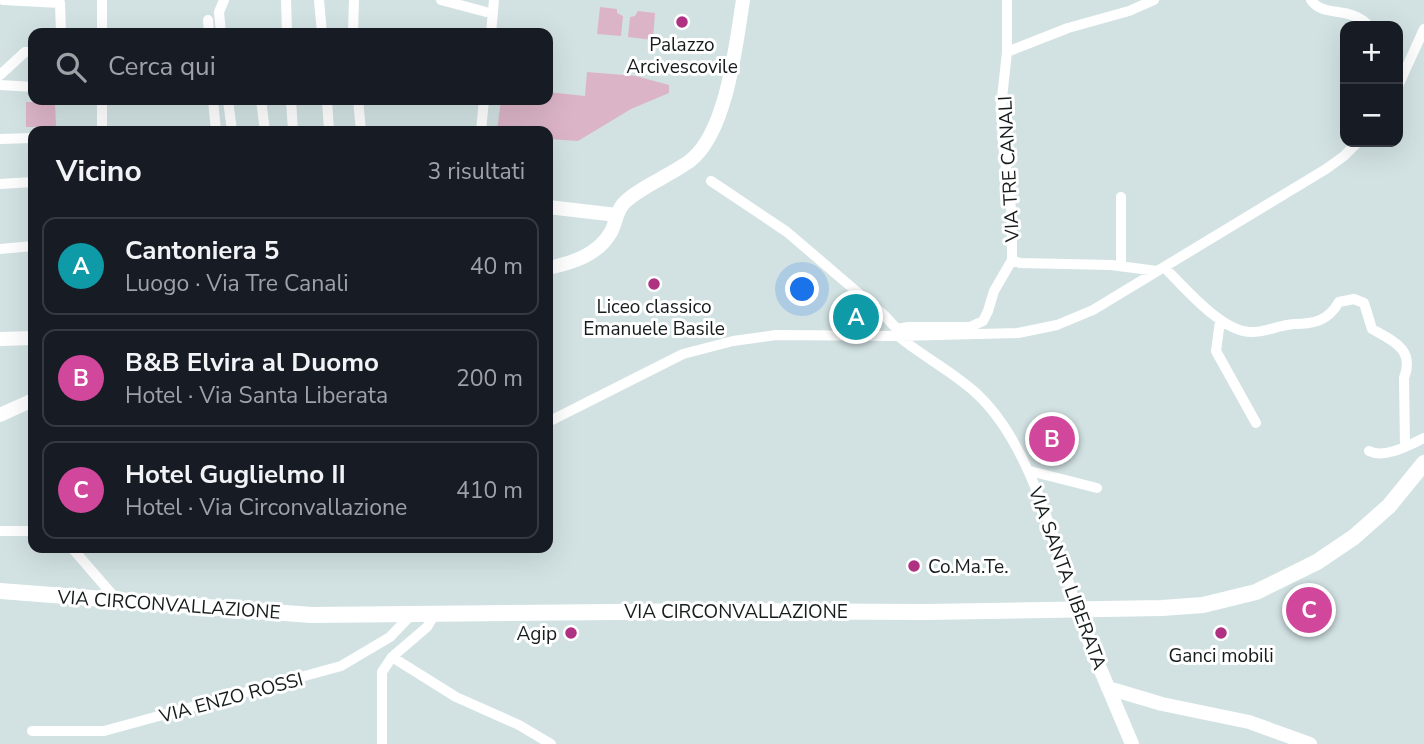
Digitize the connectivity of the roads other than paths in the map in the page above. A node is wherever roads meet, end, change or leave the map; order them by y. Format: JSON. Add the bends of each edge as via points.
{"nodes":[{"id":1,"x":3,"y":0,"type":"edge"},
{"id":2,"x":102,"y":0,"type":"edge"},
{"id":3,"x":224,"y":0,"type":"edge"},
{"id":4,"x":286,"y":0,"type":"edge"},
{"id":5,"x":319,"y":0,"type":"edge"},
{"id":6,"x":354,"y":0,"type":"edge"},
{"id":7,"x":441,"y":0,"type":"edge"},
{"id":8,"x":494,"y":0,"type":"edge"},
{"id":9,"x":743,"y":0,"type":"edge"},
{"id":10,"x":1007,"y":0,"type":"edge"},
{"id":11,"x":1154,"y":0,"type":"edge"},
{"id":12,"x":1311,"y":0,"type":"edge"},
{"id":13,"x":486,"y":12,"type":"dead end"},
{"id":14,"x":208,"y":20,"type":"dead end"},
{"id":15,"x":1364,"y":21,"type":"edge"},
{"id":16,"x":61,"y":28,"type":"edge"},
{"id":17,"x":102,"y":28,"type":"edge"},
{"id":18,"x":209,"y":28,"type":"edge"},
{"id":19,"x":221,"y":28,"type":"edge"},
{"id":20,"x":287,"y":28,"type":"edge"},
{"id":21,"x":322,"y":28,"type":"edge"},
{"id":22,"x":353,"y":28,"type":"edge"},
{"id":23,"x":491,"y":28,"type":"edge"},
{"id":24,"x":1424,"y":29,"type":"edge"},
{"id":25,"x":1417,"y":51,"type":"edge"},
{"id":26,"x":1007,"y":52,"type":"junction"},
{"id":27,"x":28,"y":53,"type":"edge"},
{"id":28,"x":0,"y":75,"type":"edge"},
{"id":29,"x":1399,"y":84,"type":"edge"},
{"id":30,"x":0,"y":85,"type":"edge"},
{"id":31,"x":28,"y":87,"type":"edge"},
{"id":32,"x":102,"y":105,"type":"edge"},
{"id":33,"x":213,"y":105,"type":"edge"},
{"id":34,"x":229,"y":105,"type":"edge"},
{"id":35,"x":262,"y":105,"type":"edge"},
{"id":36,"x":291,"y":105,"type":"edge"},
{"id":37,"x":327,"y":105,"type":"edge"},
{"id":38,"x":358,"y":105,"type":"edge"},
{"id":39,"x":484,"y":105,"type":"edge"},
{"id":40,"x":102,"y":126,"type":"edge"},
{"id":41,"x":216,"y":126,"type":"edge"},
{"id":42,"x":231,"y":126,"type":"edge"},
{"id":43,"x":264,"y":126,"type":"edge"},
{"id":44,"x":293,"y":126,"type":"edge"},
{"id":45,"x":330,"y":126,"type":"edge"},
{"id":46,"x":361,"y":126,"type":"edge"},
{"id":47,"x":481,"y":126,"type":"edge"},
{"id":48,"x":28,"y":138,"type":"edge"},
{"id":49,"x":0,"y":139,"type":"edge"},
{"id":50,"x":1353,"y":147,"type":"edge"},
{"id":51,"x":711,"y":181,"type":"dead end"},
{"id":52,"x":28,"y":182,"type":"edge"},
{"id":53,"x":0,"y":184,"type":"edge"},
{"id":54,"x":1121,"y":197,"type":"dead end"},
{"id":55,"x":553,"y":208,"type":"edge"},
{"id":56,"x":617,"y":215,"type":"junction"},
{"id":57,"x":28,"y":246,"type":"edge"},
{"id":58,"x":0,"y":249,"type":"edge"},
{"id":59,"x":1012,"y":260,"type":"junction"},
{"id":60,"x":1121,"y":266,"type":"junction"},
{"id":61,"x":553,"y":267,"type":"edge"},
{"id":62,"x":1160,"y":269,"type":"junction"},
{"id":63,"x":1220,"y":321,"type":"junction"},
{"id":64,"x":898,"y":333,"type":"junction"},
{"id":65,"x":28,"y":338,"type":"edge"},
{"id":66,"x":0,"y":340,"type":"edge"},
{"id":67,"x":28,"y":402,"type":"edge"},
{"id":68,"x":0,"y":415,"type":"edge"},
{"id":69,"x":553,"y":419,"type":"edge"},
{"id":70,"x":1256,"y":423,"type":"dead end"},
{"id":71,"x":1424,"y":438,"type":"edge"},
{"id":72,"x":1405,"y":447,"type":"junction"},
{"id":73,"x":1369,"y":451,"type":"dead end"},
{"id":74,"x":1424,"y":463,"type":"edge"},
{"id":75,"x":1030,"y":471,"type":"junction"},
{"id":76,"x":1097,"y":488,"type":"dead end"},
{"id":77,"x":0,"y":531,"type":"edge"},
{"id":78,"x":28,"y":531,"type":"edge"},
{"id":79,"x":76,"y":553,"type":"edge"},
{"id":80,"x":0,"y":591,"type":"edge"},
{"id":81,"x":117,"y":600,"type":"junction"},
{"id":82,"x":1078,"y":610,"type":"junction"},
{"id":83,"x":381,"y":614,"type":"junction"},
{"id":84,"x":412,"y":614,"type":"junction"},
{"id":85,"x":435,"y":614,"type":"junction"},
{"id":86,"x":390,"y":637,"type":"junction"},
{"id":87,"x":392,"y":657,"type":"junction"},
{"id":88,"x":1108,"y":688,"type":"junction"},
{"id":89,"x":32,"y":731,"type":"dead end"},
{"id":90,"x":382,"y":744,"type":"edge"},
{"id":91,"x":551,"y":744,"type":"edge"},
{"id":92,"x":1132,"y":744,"type":"edge"},
{"id":93,"x":1310,"y":744,"type":"edge"}],
"edges":[{"from":1,"to":16,"type":"street","via":[[60,3]]},
{"from":2,"to":17,"type":"street"},
{"from":3,"to":19,"type":"street"},
{"from":4,"to":20,"type":"street"},
{"from":5,"to":21,"type":"street"},
{"from":6,"to":22,"type":"street"},
{"from":7,"to":13,"type":"street"},
{"from":8,"to":23,"type":"street"},
{"from":9,"to":56,"type":"street","via":[[724,99],[711,134],[697,155],[624,203]]},
{"from":10,"to":26,"type":"street","name":"VIA TRE CANALI"},
{"from":11,"to":26,"type":"street"},
{"from":12,"to":15,"type":"street","via":[[1322,9],[1349,13]]},
{"from":14,"to":18,"type":"street"},
{"from":24,"to":25,"type":"street"},
{"from":25,"to":29,"type":"street"},
{"from":26,"to":59,"type":"street","name":"VIA TRE CANALI","via":[[1001,107]]},
{"from":27,"to":28,"type":"street"},
{"from":30,"to":31,"type":"street"},
{"from":32,"to":40,"type":"street"},
{"from":33,"to":41,"type":"street"},
{"from":34,"to":42,"type":"street"},
{"from":35,"to":43,"type":"street"},
{"from":36,"to":44,"type":"street"},
{"from":37,"to":45,"type":"street"},
{"from":38,"to":46,"type":"street"},
{"from":39,"to":47,"type":"street"},
{"from":48,"to":49,"type":"street"},
{"from":50,"to":62,"type":"street","via":[[1326,170]]},
{"from":51,"to":64,"type":"street","name":"VIA SANTA LIBERATA","via":[[787,232],[884,315]]},
{"from":52,"to":53,"type":"street"},
{"from":54,"to":60,"type":"street"},
{"from":55,"to":56,"type":"street"},
{"from":56,"to":61,"type":"street","via":[[602,245]]},
{"from":57,"to":58,"type":"street"},
{"from":59,"to":60,"type":"street"},
{"from":59,"to":64,"type":"street","name":"VIA TRE CANALI","via":[[983,321],[970,327],[908,327]]},
{"from":60,"to":62,"type":"street"},
{"from":62,"to":63,"type":"street"},
{"from":62,"to":64,"type":"street","via":[[1093,310],[1018,334]]},
{"from":63,"to":70,"type":"street","via":[[1216,351]]},
{"from":63,"to":72,"type":"street","via":[[1249,332],[1308,326],[1333,313],[1339,302],[1354,299],[1364,303],[1372,329],[1396,341],[1406,356]]},
{"from":64,"to":69,"type":"street","via":[[776,335],[733,341],[683,354]]},
{"from":64,"to":75,"type":"street","name":"VIA SANTA LIBERATA","via":[[978,394]]},
{"from":65,"to":66,"type":"street"},
{"from":67,"to":68,"type":"street"},
{"from":71,"to":72,"type":"street"},
{"from":72,"to":73,"type":"street","via":[[1375,454]]},
{"from":74,"to":82,"type":"main road","name":"VIA CIRCONVALLAZIONE","via":[[1389,506],[1354,537],[1317,562],[1256,592],[1203,605]]},
{"from":75,"to":76,"type":"street"},
{"from":75,"to":82,"type":"street","name":"VIA SANTA LIBERATA"},
{"from":77,"to":78,"type":"street"},
{"from":79,"to":81,"type":"street"},
{"from":80,"to":81,"type":"main road","name":"VIA CIRCONVALLAZIONE"},
{"from":81,"to":83,"type":"main road","name":"VIA CIRCONVALLAZIONE","via":[[312,615]]},
{"from":82,"to":85,"type":"main road","name":"VIA CIRCONVALLAZIONE"},
{"from":82,"to":88,"type":"street","name":"VIA SANTA LIBERATA"},
{"from":83,"to":84,"type":"main road","name":"VIA CIRCONVALLAZIONE"},
{"from":83,"to":86,"type":"street"},
{"from":84,"to":85,"type":"main road","name":"VIA CIRCONVALLAZIONE"},
{"from":84,"to":86,"type":"street","name":"VIA ENZO ROSSI"},
{"from":85,"to":87,"type":"street","via":[[427,627]]},
{"from":86,"to":89,"type":"street","name":"VIA ENZO ROSSI","via":[[341,666],[166,715],[104,731]]},
{"from":87,"to":90,"type":"street","via":[[382,672]]},
{"from":87,"to":91,"type":"street","via":[[456,697]]},
{"from":88,"to":92,"type":"street","name":"VIA SANTA LIBERATA"},
{"from":88,"to":93,"type":"street","via":[[1249,722]]}]}
